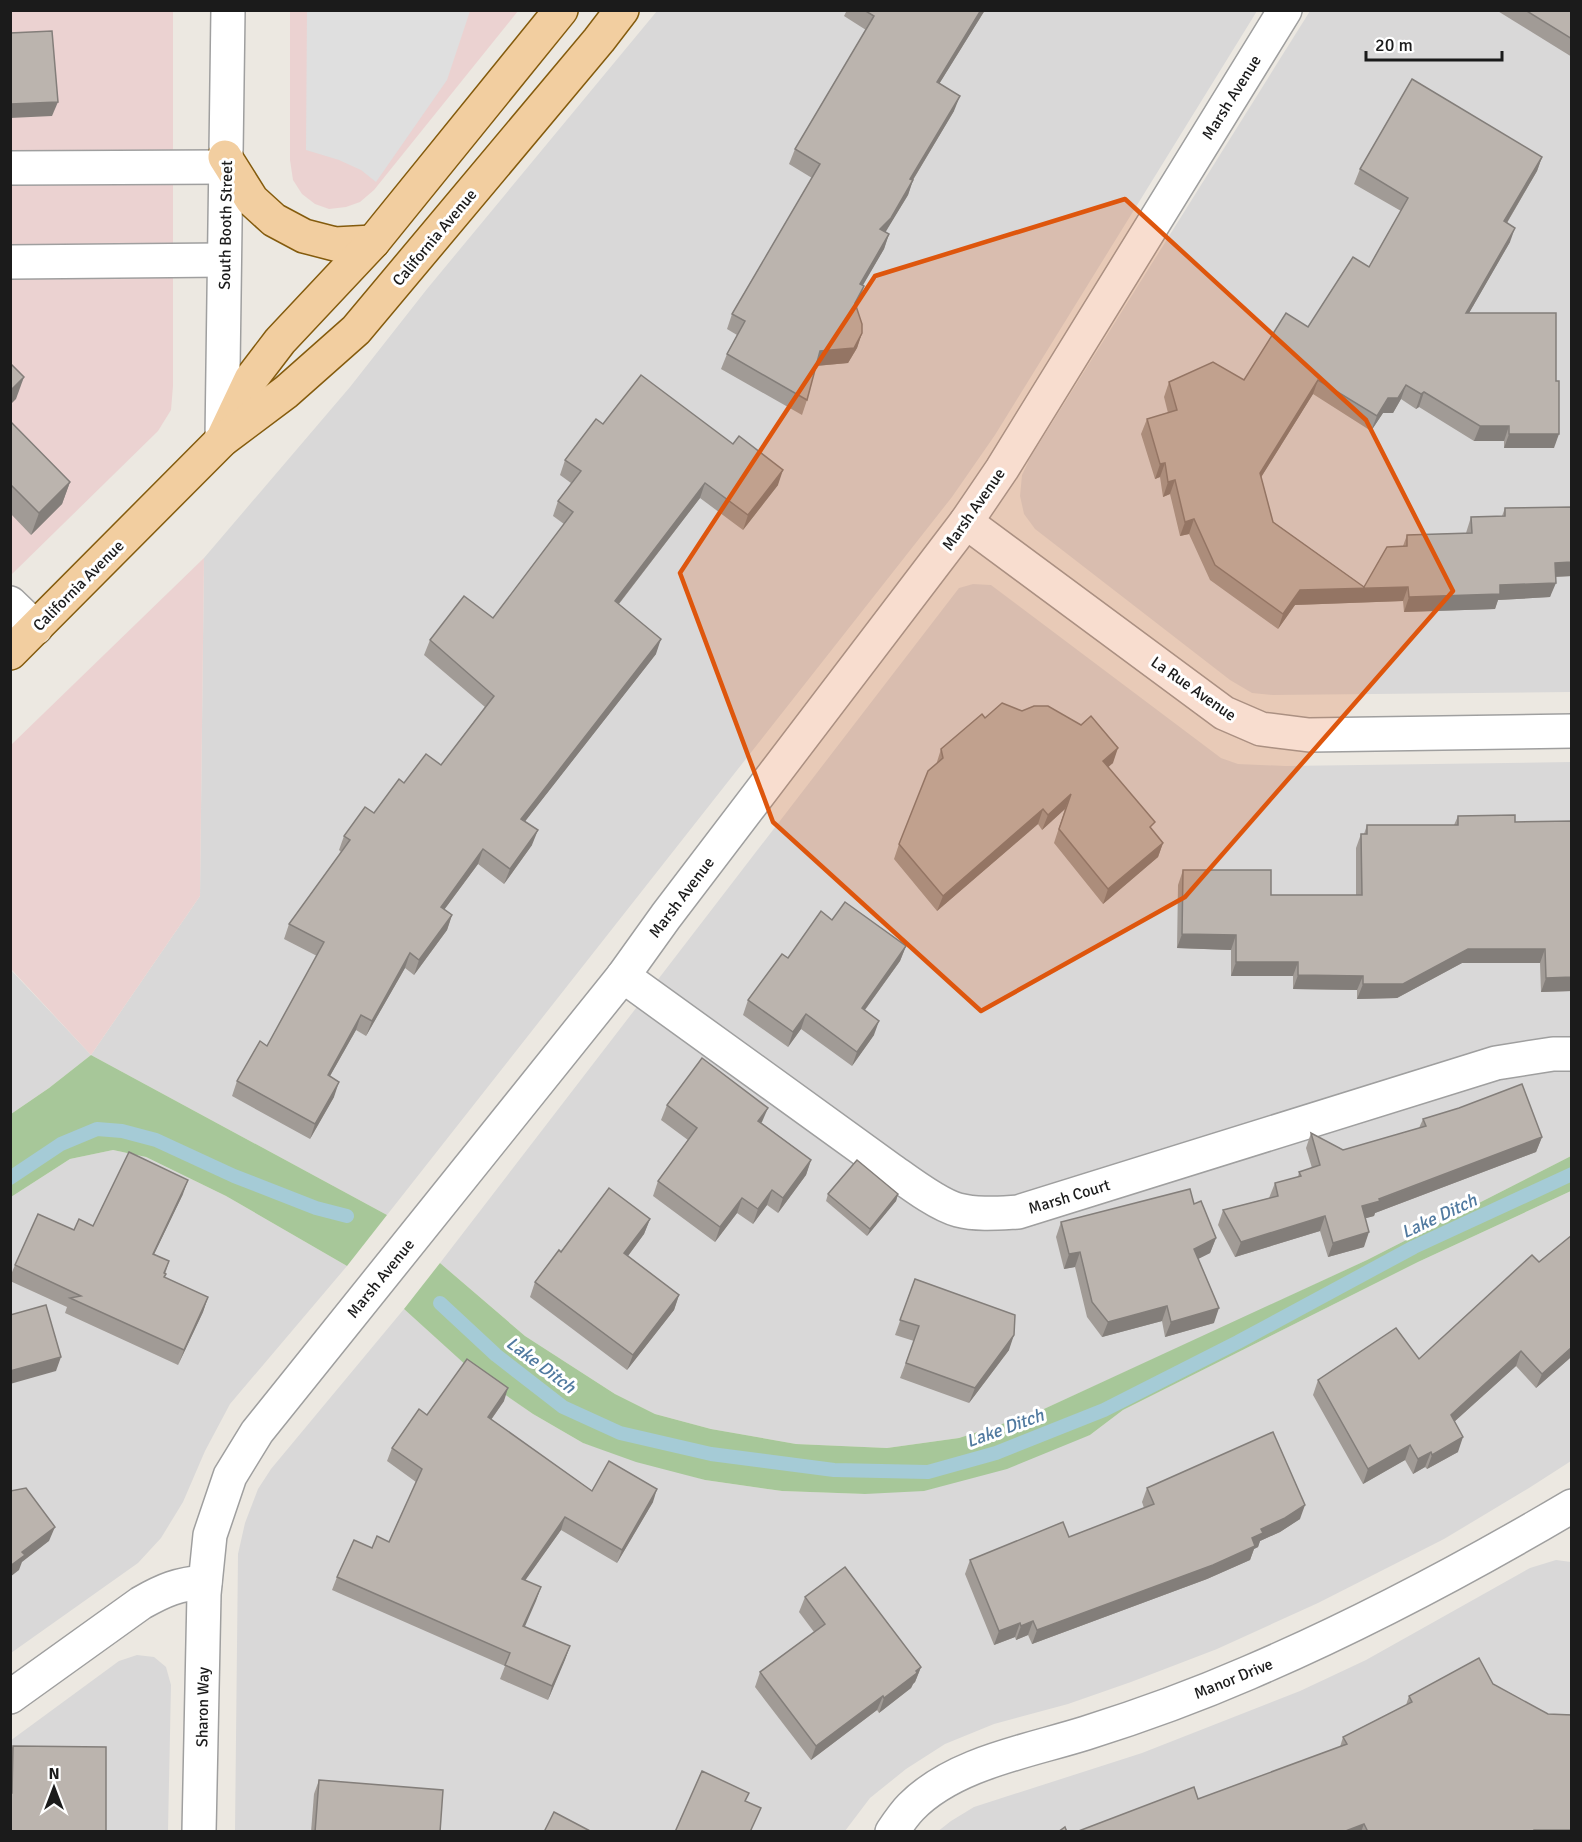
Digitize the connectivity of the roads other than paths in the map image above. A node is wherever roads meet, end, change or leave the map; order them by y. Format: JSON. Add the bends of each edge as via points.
{"nodes":[{"id":1,"x":228,"y":10,"type":"edge"},
{"id":2,"x":561,"y":10,"type":"edge"},
{"id":3,"x":622,"y":10,"type":"edge"},
{"id":4,"x":1285,"y":10,"type":"edge"},
{"id":5,"x":225,"y":162,"type":"junction"},
{"id":6,"x":10,"y":168,"type":"edge"},
{"id":7,"x":373,"y":242,"type":"junction"},
{"id":8,"x":224,"y":260,"type":"junction"},
{"id":9,"x":10,"y":262,"type":"edge"},
{"id":10,"x":222,"y":440,"type":"junction"},
{"id":11,"x":966,"y":522,"type":"junction"},
{"id":12,"x":10,"y":603,"type":"edge"},
{"id":13,"x":36,"y":628,"type":"junction"},
{"id":14,"x":10,"y":653,"type":"edge"},
{"id":15,"x":1572,"y":730,"type":"edge"},
{"id":16,"x":623,"y":976,"type":"junction"},
{"id":17,"x":1572,"y":1054,"type":"edge"},
{"id":18,"x":1572,"y":1506,"type":"edge"},
{"id":19,"x":205,"y":1582,"type":"junction"},
{"id":20,"x":10,"y":1697,"type":"edge"},
{"id":21,"x":199,"y":1832,"type":"edge"},
{"id":22,"x":892,"y":1832,"type":"edge"}],
"edges":[{"from":1,"to":5,"type":"street","name":"South Booth Street"},
{"from":2,"to":7,"type":"main road","name":"California Avenue"},
{"from":3,"to":10,"type":"main road","name":"California Avenue","via":[[356,330],[286,392]]},
{"from":4,"to":11,"type":"street","name":"Marsh Avenue"},
{"from":5,"to":6,"type":"street"},
{"from":5,"to":7,"type":"main road","via":[[252,200],[274,220],[304,236],[335,244]]},
{"from":5,"to":8,"type":"street","name":"South Booth Street"},
{"from":7,"to":10,"type":"main road","name":"California Avenue","via":[[274,348],[251,379]]},
{"from":8,"to":9,"type":"street"},
{"from":8,"to":10,"type":"street","name":"South Booth Street"},
{"from":10,"to":13,"type":"main road","name":"California Avenue"},
{"from":11,"to":15,"type":"street","name":"La Rue Avenue","via":[[1224,713],[1261,729],[1309,735]]},
{"from":11,"to":16,"type":"street","name":"Marsh Avenue"},
{"from":12,"to":13,"type":"street"},
{"from":13,"to":14,"type":"main road","name":"California Avenue"},
{"from":16,"to":17,"type":"street","name":"Marsh Court","via":[[928,1195],[957,1210],[985,1213],[1018,1212],[1496,1063]]},
{"from":16,"to":19,"type":"street","name":"Marsh Avenue","via":[[257,1432],[230,1476],[210,1535]]},
{"from":18,"to":22,"type":"street","name":"Manor Drive","via":[[1334,1635],[1246,1674],[1173,1703],[984,1763],[944,1782],[912,1806]]},
{"from":19,"to":20,"type":"street","via":[[184,1584],[141,1603]]},
{"from":19,"to":21,"type":"street","name":"Sharon Way"}]}
